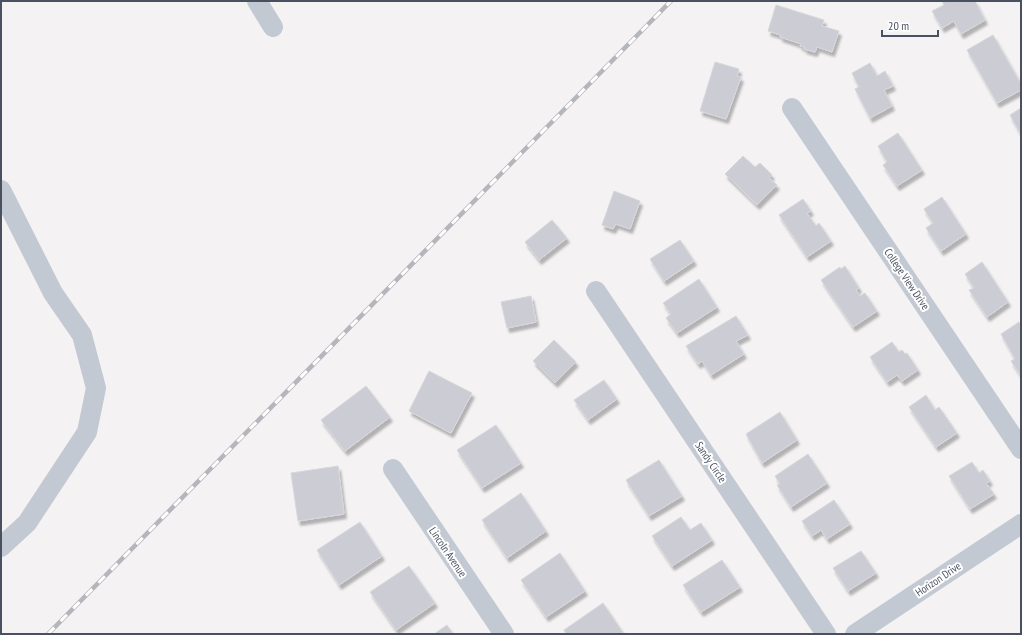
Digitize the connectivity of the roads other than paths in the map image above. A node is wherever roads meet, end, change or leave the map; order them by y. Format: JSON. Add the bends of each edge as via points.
{"nodes":[{"id":1,"x":257,"y":1,"type":"edge"},
{"id":2,"x":273,"y":27,"type":"dead end"},
{"id":3,"x":792,"y":108,"type":"dead end"},
{"id":4,"x":1,"y":190,"type":"edge"},
{"id":5,"x":596,"y":291,"type":"dead end"},
{"id":6,"x":1021,"y":449,"type":"edge"},
{"id":7,"x":393,"y":469,"type":"dead end"},
{"id":8,"x":1021,"y":524,"type":"edge"},
{"id":9,"x":1,"y":547,"type":"edge"},
{"id":10,"x":504,"y":634,"type":"edge"},
{"id":11,"x":826,"y":634,"type":"edge"},
{"id":12,"x":855,"y":634,"type":"edge"}],
"edges":[{"from":1,"to":2,"type":"street"},
{"from":3,"to":6,"type":"street","name":"College View Drive"},
{"from":4,"to":9,"type":"street","via":[[53,293],[82,335],[96,388],[87,432],[27,523]]},
{"from":5,"to":11,"type":"street","name":"Sandy Circle"},
{"from":7,"to":10,"type":"street","name":"Lincoln Avenue"},
{"from":8,"to":12,"type":"street","name":"Horizon Drive"}]}
